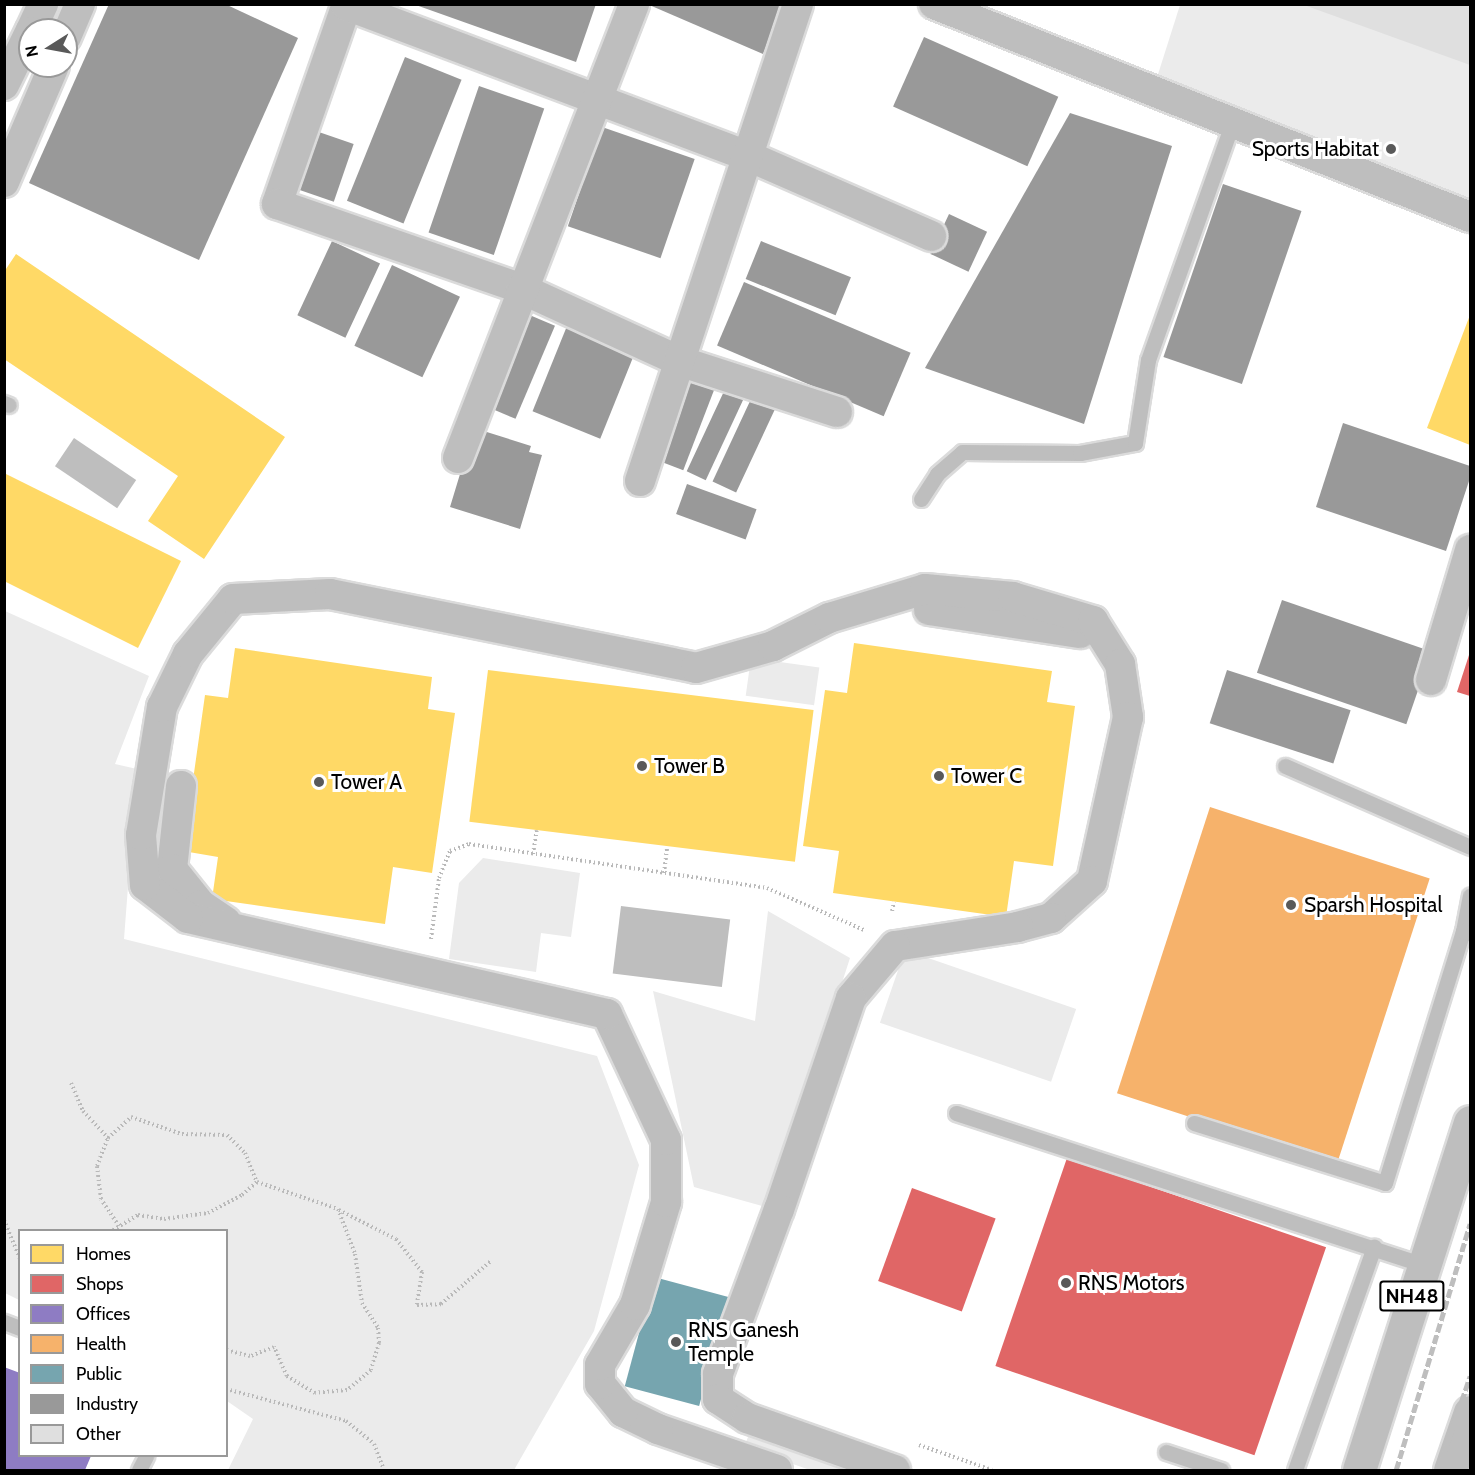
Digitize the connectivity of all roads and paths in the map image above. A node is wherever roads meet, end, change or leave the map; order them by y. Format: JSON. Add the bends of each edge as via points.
{"nodes":[{"id":1,"x":43,"y":4,"type":"edge"},
{"id":2,"x":80,"y":4,"type":"edge"},
{"id":3,"x":634,"y":4,"type":"edge"},
{"id":4,"x":798,"y":4,"type":"edge"},
{"id":5,"x":934,"y":4,"type":"edge"},
{"id":6,"x":346,"y":5,"type":"edge"},
{"id":7,"x":36,"y":18,"type":"edge"},
{"id":8,"x":74,"y":18,"type":"edge"},
{"id":9,"x":18,"y":56,"type":"edge"},
{"id":10,"x":49,"y":78,"type":"edge"},
{"id":11,"x":4,"y":85,"type":"edge"},
{"id":12,"x":598,"y":100,"type":"junction"},
{"id":13,"x":1232,"y":124,"type":"junction"},
{"id":14,"x":748,"y":156,"type":"junction"},
{"id":15,"x":4,"y":182,"type":"edge"},
{"id":16,"x":1470,"y":217,"type":"edge"},
{"id":17,"x":931,"y":236,"type":"dead end"},
{"id":18,"x":522,"y":289,"type":"junction"},
{"id":19,"x":679,"y":361,"type":"junction"},
{"id":20,"x":837,"y":412,"type":"dead end"},
{"id":21,"x":458,"y":458,"type":"dead end"},
{"id":22,"x":640,"y":481,"type":"dead end"},
{"id":23,"x":921,"y":499,"type":"dead end"},
{"id":24,"x":1470,"y":550,"type":"edge"},
{"id":25,"x":929,"y":610,"type":"dead end"},
{"id":26,"x":1102,"y":637,"type":"junction"},
{"id":27,"x":1431,"y":680,"type":"dead end"},
{"id":28,"x":1285,"y":766,"type":"dead end"},
{"id":29,"x":181,"y":786,"type":"dead end"},
{"id":30,"x":537,"y":830,"type":"dead end"},
{"id":31,"x":667,"y":847,"type":"dead end"},
{"id":32,"x":1470,"y":847,"type":"edge"},
{"id":33,"x":533,"y":854,"type":"junction"},
{"id":34,"x":664,"y":873,"type":"junction"},
{"id":35,"x":1470,"y":896,"type":"edge"},
{"id":36,"x":894,"y":902,"type":"dead end"},
{"id":37,"x":892,"y":911,"type":"dead end"},
{"id":38,"x":235,"y":929,"type":"junction"},
{"id":39,"x":1467,"y":932,"type":"edge"},
{"id":40,"x":887,"y":951,"type":"junction"},
{"id":41,"x":428,"y":973,"type":"junction"},
{"id":42,"x":70,"y":1083,"type":"dead end"},
{"id":43,"x":956,"y":1113,"type":"dead end"},
{"id":44,"x":1470,"y":1122,"type":"edge"},
{"id":45,"x":1194,"y":1123,"type":"dead end"},
{"id":46,"x":108,"y":1138,"type":"junction"},
{"id":47,"x":257,"y":1182,"type":"junction"},
{"id":48,"x":338,"y":1209,"type":"junction"},
{"id":49,"x":4,"y":1220,"type":"edge"},
{"id":50,"x":119,"y":1226,"type":"junction"},
{"id":51,"x":115,"y":1229,"type":"edge"},
{"id":52,"x":1374,"y":1247,"type":"junction"},
{"id":53,"x":18,"y":1254,"type":"edge"},
{"id":54,"x":492,"y":1260,"type":"dead end"},
{"id":55,"x":1422,"y":1264,"type":"junction"},
{"id":56,"x":228,"y":1351,"type":"edge"},
{"id":57,"x":228,"y":1390,"type":"edge"},
{"id":58,"x":1470,"y":1412,"type":"edge"},
{"id":59,"x":747,"y":1418,"type":"junction"},
{"id":60,"x":1166,"y":1452,"type":"dead end"},
{"id":61,"x":731,"y":1455,"type":"junction"},
{"id":62,"x":384,"y":1470,"type":"edge"},
{"id":63,"x":777,"y":1470,"type":"edge"},
{"id":64,"x":895,"y":1470,"type":"edge"},
{"id":65,"x":1221,"y":1470,"type":"edge"},
{"id":66,"x":1294,"y":1470,"type":"edge"},
{"id":67,"x":1359,"y":1470,"type":"edge"},
{"id":68,"x":1450,"y":1470,"type":"edge"}],
"edges":[{"from":1,"to":7,"type":"street"},
{"from":2,"to":8,"type":"street"},
{"from":3,"to":12,"type":"street"},
{"from":4,"to":14,"type":"street"},
{"from":5,"to":13,"type":"street"},
{"from":6,"to":12,"type":"street"},
{"from":6,"to":18,"type":"street","via":[[277,204]]},
{"from":9,"to":11,"type":"street"},
{"from":10,"to":15,"type":"street"},
{"from":12,"to":14,"type":"street"},
{"from":12,"to":18,"type":"street"},
{"from":13,"to":16,"type":"street"},
{"from":13,"to":23,"type":"lane","via":[[1148,360],[1135,443],[1080,453],[962,452],[937,474]]},
{"from":14,"to":17,"type":"street"},
{"from":14,"to":19,"type":"street"},
{"from":18,"to":19,"type":"street"},
{"from":18,"to":21,"type":"street"},
{"from":19,"to":20,"type":"street"},
{"from":19,"to":22,"type":"street"},
{"from":24,"to":27,"type":"street"},
{"from":25,"to":26,"type":"street"},
{"from":26,"to":38,"type":"street","via":[[1093,621],[1013,597],[925,589],[829,618],[773,646],[696,668],[330,594],[234,598],[188,654],[162,707],[141,835],[145,885],[188,918]]},
{"from":26,"to":40,"type":"street","via":[[1120,664],[1128,717],[1092,881],[1052,918],[1018,927],[929,939]]},
{"from":28,"to":32,"type":"lane"},
{"from":29,"to":38,"type":"street","via":[[172,869],[201,905]]},
{"from":30,"to":33,"type":"path"},
{"from":31,"to":34,"type":"path"},
{"from":33,"to":34,"type":"path"},
{"from":33,"to":41,"type":"path","via":[[469,844],[450,851],[439,878]]},
{"from":34,"to":40,"type":"path","via":[[767,888],[866,931]]},
{"from":35,"to":39,"type":"lane"},
{"from":36,"to":37,"type":"path"},
{"from":38,"to":41,"type":"street"},
{"from":39,"to":45,"type":"lane","via":[[1385,1183]]},
{"from":40,"to":59,"type":"street","via":[[851,998],[780,1209],[718,1374],[718,1399]]},
{"from":41,"to":61,"type":"street","via":[[607,1014],[666,1140],[666,1202],[635,1305],[600,1365],[600,1384],[623,1412]]},
{"from":42,"to":46,"type":"path","via":[[83,1111]]},
{"from":43,"to":52,"type":"lane"},
{"from":44,"to":55,"type":"highway","number":"NH48"},
{"from":46,"to":47,"type":"path","via":[[131,1117],[182,1134],[227,1135],[244,1153]]},
{"from":46,"to":50,"type":"path","via":[[97,1166],[97,1183],[108,1214]]},
{"from":47,"to":48,"type":"path"},
{"from":47,"to":50,"type":"path","via":[[208,1213],[164,1219],[138,1215]]},
{"from":48,"to":54,"type":"path","via":[[396,1239],[422,1272],[417,1305],[441,1304]]},
{"from":48,"to":56,"type":"path","via":[[355,1254],[362,1303],[378,1328],[379,1343],[371,1370],[347,1390],[315,1393],[287,1376],[274,1347],[249,1356]]},
{"from":49,"to":53,"type":"path"},
{"from":50,"to":51,"type":"path"},
{"from":52,"to":55,"type":"lane"},
{"from":52,"to":66,"type":"lane"},
{"from":55,"to":67,"type":"highway","number":"NH48"},
{"from":57,"to":62,"type":"path","via":[[346,1421],[374,1444]]},
{"from":58,"to":68,"type":"highway"},
{"from":59,"to":61,"type":"street"},
{"from":59,"to":64,"type":"street"},
{"from":60,"to":65,"type":"lane"},
{"from":61,"to":63,"type":"street"}]}
